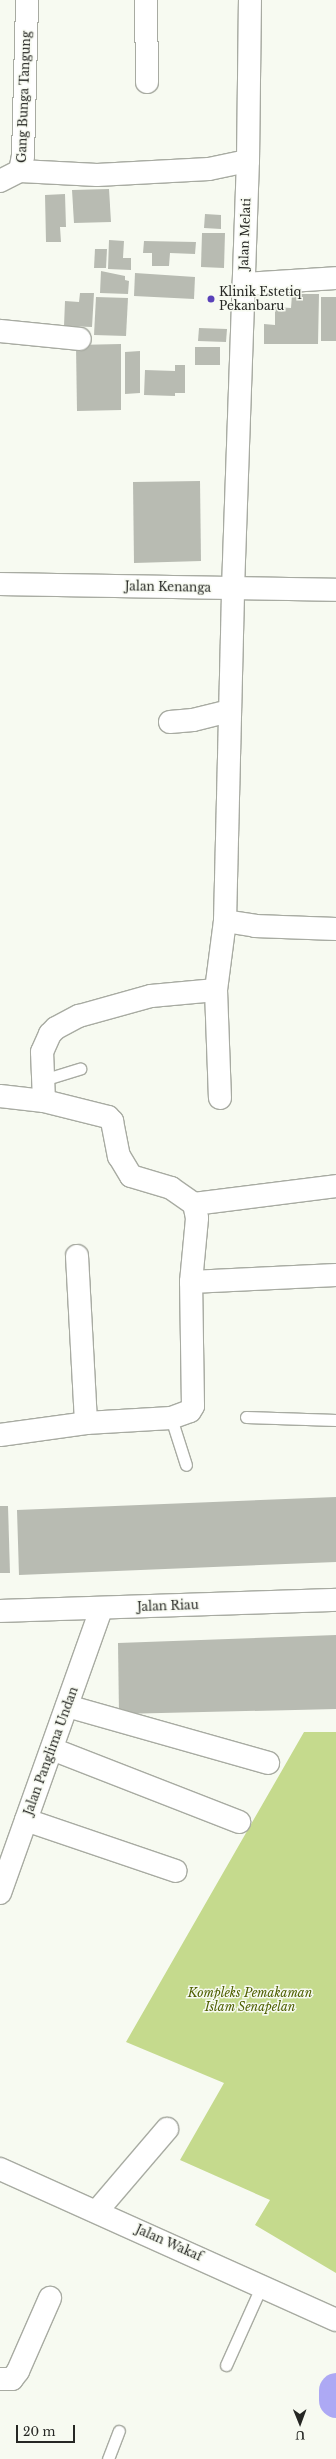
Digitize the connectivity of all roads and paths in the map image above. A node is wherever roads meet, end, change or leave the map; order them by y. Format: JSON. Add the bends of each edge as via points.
{"nodes":[{"id":1,"x":27,"y":0,"type":"edge"},
{"id":2,"x":146,"y":0,"type":"edge"},
{"id":3,"x":250,"y":0,"type":"edge"},
{"id":4,"x":147,"y":82,"type":"dead end"},
{"id":5,"x":248,"y":161,"type":"junction"},
{"id":6,"x":20,"y":171,"type":"junction"},
{"id":7,"x":0,"y":181,"type":"edge"},
{"id":8,"x":336,"y":278,"type":"edge"},
{"id":9,"x":244,"y":284,"type":"junction"},
{"id":10,"x":0,"y":331,"type":"edge"},
{"id":11,"x":80,"y":339,"type":"dead end"},
{"id":12,"x":0,"y":584,"type":"edge"},
{"id":13,"x":233,"y":589,"type":"junction"},
{"id":14,"x":336,"y":590,"type":"edge"},
{"id":15,"x":230,"y":711,"type":"junction"},
{"id":16,"x":170,"y":722,"type":"dead end"},
{"id":17,"x":225,"y":921,"type":"junction"},
{"id":18,"x":336,"y":929,"type":"edge"},
{"id":19,"x":216,"y":990,"type":"junction"},
{"id":20,"x":80,"y":1069,"type":"dead end"},
{"id":21,"x":43,"y":1080,"type":"junction"},
{"id":22,"x":0,"y":1096,"type":"edge"},
{"id":23,"x":220,"y":1098,"type":"dead end"},
{"id":24,"x":44,"y":1101,"type":"junction"},
{"id":25,"x":336,"y":1186,"type":"edge"},
{"id":26,"x":194,"y":1204,"type":"junction"},
{"id":27,"x":77,"y":1256,"type":"dead end"},
{"id":28,"x":336,"y":1275,"type":"edge"},
{"id":29,"x":191,"y":1282,"type":"junction"},
{"id":30,"x":246,"y":1417,"type":"dead end"},
{"id":31,"x":171,"y":1418,"type":"junction"},
{"id":32,"x":336,"y":1420,"type":"edge"},
{"id":33,"x":86,"y":1422,"type":"junction"},
{"id":34,"x":0,"y":1436,"type":"edge"},
{"id":35,"x":186,"y":1465,"type":"dead end"},
{"id":36,"x":336,"y":1600,"type":"edge"},
{"id":37,"x":102,"y":1609,"type":"junction"},
{"id":38,"x":0,"y":1611,"type":"edge"},
{"id":39,"x":67,"y":1706,"type":"junction"},
{"id":40,"x":52,"y":1749,"type":"junction"},
{"id":41,"x":268,"y":1762,"type":"dead end"},
{"id":42,"x":26,"y":1820,"type":"junction"},
{"id":43,"x":239,"y":1822,"type":"dead end"},
{"id":44,"x":176,"y":1871,"type":"dead end"},
{"id":45,"x":0,"y":1893,"type":"edge"},
{"id":46,"x":167,"y":2129,"type":"dead end"},
{"id":47,"x":0,"y":2169,"type":"edge"},
{"id":48,"x":97,"y":2211,"type":"junction"},
{"id":49,"x":261,"y":2287,"type":"junction"},
{"id":50,"x":50,"y":2298,"type":"dead end"},
{"id":51,"x":336,"y":2320,"type":"edge"},
{"id":52,"x":226,"y":2365,"type":"dead end"},
{"id":53,"x":0,"y":2379,"type":"edge"},
{"id":54,"x":119,"y":2431,"type":"dead end"},
{"id":55,"x":108,"y":2459,"type":"edge"}],
"edges":[{"from":1,"to":6,"type":"street","name":"Gang Bunga Tangung"},
{"from":2,"to":4,"type":"street"},
{"from":3,"to":5,"type":"street","name":"Jalan Melati"},
{"from":5,"to":6,"type":"street","via":[[209,169],[97,175]]},
{"from":5,"to":9,"type":"street","name":"Jalan Melati"},
{"from":6,"to":7,"type":"street","name":"Gang Bunga Tangung"},
{"from":8,"to":9,"type":"street"},
{"from":9,"to":13,"type":"street","name":"Jalan Melati"},
{"from":10,"to":11,"type":"street"},
{"from":12,"to":13,"type":"street","name":"Jalan Kenanga"},
{"from":13,"to":14,"type":"street","name":"Jalan Kenanga"},
{"from":13,"to":15,"type":"street","name":"Jalan Melati"},
{"from":15,"to":16,"type":"street","via":[[193,720]]},
{"from":15,"to":17,"type":"street","name":"Jalan Melati"},
{"from":17,"to":18,"type":"street","via":[[255,926]]},
{"from":17,"to":19,"type":"street","name":"Jalan Melati"},
{"from":19,"to":21,"type":"street","via":[[151,996],[67,1021],[50,1034],[42,1052]]},
{"from":19,"to":23,"type":"street","name":"Jalan Melati"},
{"from":20,"to":21,"type":"lane"},
{"from":21,"to":24,"type":"street"},
{"from":22,"to":24,"type":"street"},
{"from":24,"to":26,"type":"street","via":[[108,1118],[112,1121],[119,1156],[131,1176],[172,1188]]},
{"from":25,"to":26,"type":"street"},
{"from":26,"to":29,"type":"street","via":[[197,1218]]},
{"from":27,"to":33,"type":"street"},
{"from":28,"to":29,"type":"street"},
{"from":29,"to":31,"type":"street","via":[[193,1406],[186,1414]]},
{"from":30,"to":32,"type":"lane"},
{"from":31,"to":33,"type":"street"},
{"from":31,"to":35,"type":"lane"},
{"from":33,"to":34,"type":"street"},
{"from":36,"to":37,"type":"street","name":"Jalan Riau"},
{"from":37,"to":38,"type":"street","name":"Jalan Riau"},
{"from":37,"to":39,"type":"street","name":"Jalan Panglima Undan"},
{"from":39,"to":40,"type":"street","name":"Jalan Panglima Undan"},
{"from":39,"to":41,"type":"street"},
{"from":40,"to":42,"type":"street","name":"Jalan Panglima Undan"},
{"from":40,"to":43,"type":"street"},
{"from":42,"to":44,"type":"street"},
{"from":42,"to":45,"type":"street","name":"Jalan Panglima Undan"},
{"from":46,"to":48,"type":"street"},
{"from":47,"to":48,"type":"street","name":"Jalan Wakaf"},
{"from":48,"to":49,"type":"street","name":"Jalan Wakaf"},
{"from":49,"to":51,"type":"street","name":"Jalan Wakaf"},
{"from":49,"to":52,"type":"lane"},
{"from":50,"to":53,"type":"street","via":[[18,2371],[12,2379]]},
{"from":54,"to":55,"type":"lane"}]}
